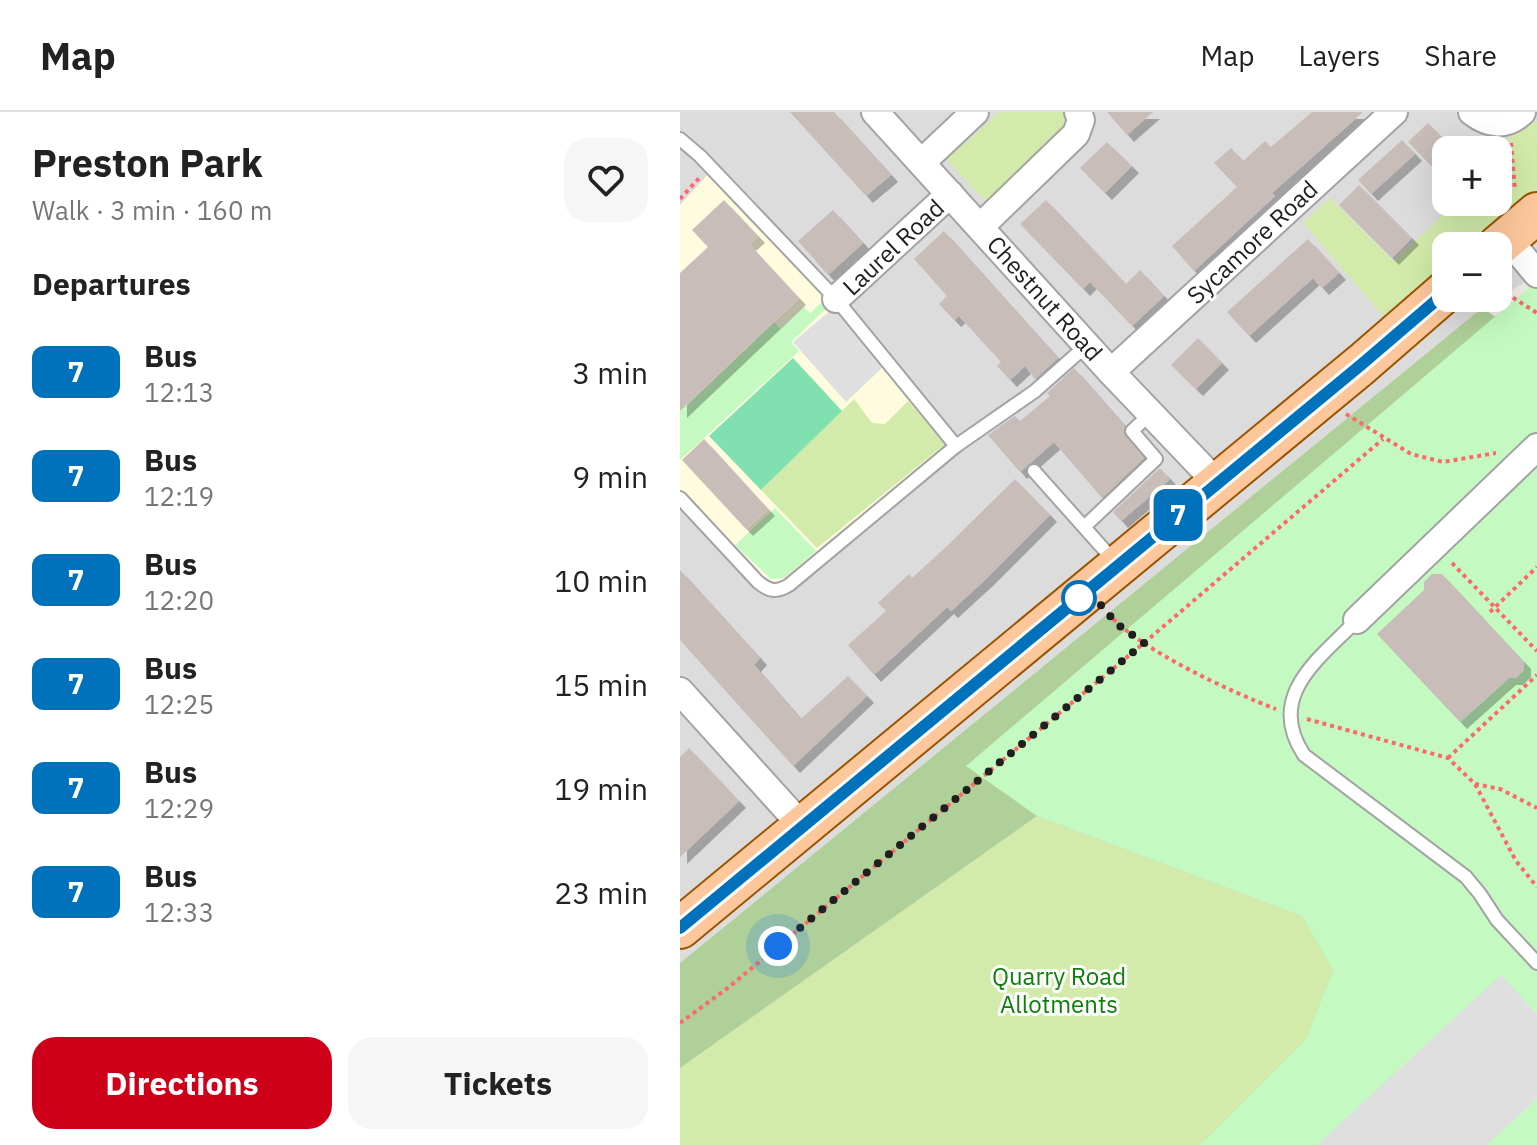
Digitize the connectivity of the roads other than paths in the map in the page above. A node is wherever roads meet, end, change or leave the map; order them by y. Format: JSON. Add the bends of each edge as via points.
{"nodes":[{"id":1,"x":875,"y":112,"type":"edge"},
{"id":2,"x":975,"y":112,"type":"edge"},
{"id":3,"x":1078,"y":112,"type":"edge"},
{"id":4,"x":1394,"y":112,"type":"edge"},
{"id":5,"x":1472,"y":112,"type":"edge"},
{"id":6,"x":1516,"y":122,"type":"edge"},
{"id":7,"x":680,"y":139,"type":"edge"},
{"id":8,"x":922,"y":162,"type":"junction"},
{"id":9,"x":950,"y":194,"type":"junction"},
{"id":10,"x":1527,"y":206,"type":"edge"},
{"id":11,"x":980,"y":227,"type":"junction"},
{"id":12,"x":1509,"y":232,"type":"edge"},
{"id":13,"x":1512,"y":251,"type":"edge"},
{"id":14,"x":1537,"y":274,"type":"edge"},
{"id":15,"x":836,"y":299,"type":"junction"},
{"id":16,"x":1432,"y":303,"type":"edge"},
{"id":17,"x":1087,"y":345,"type":"junction"},
{"id":18,"x":1111,"y":372,"type":"junction"},
{"id":19,"x":1150,"y":414,"type":"junction"},
{"id":20,"x":956,"y":446,"type":"junction"},
{"id":21,"x":1534,"y":451,"type":"edge"},
{"id":22,"x":1034,"y":471,"type":"dead end"},
{"id":23,"x":1217,"y":483,"type":"junction"},
{"id":24,"x":680,"y":498,"type":"edge"},
{"id":25,"x":1084,"y":527,"type":"junction"},
{"id":26,"x":1118,"y":565,"type":"junction"},
{"id":27,"x":1357,"y":620,"type":"joint"},
{"id":28,"x":683,"y":701,"type":"edge"},
{"id":29,"x":803,"y":827,"type":"junction"},
{"id":30,"x":680,"y":928,"type":"edge"},
{"id":31,"x":1537,"y":963,"type":"edge"}],
"edges":[{"from":1,"to":8,"type":"street","name":"Chestnut Road"},
{"from":2,"to":8,"type":"street"},
{"from":3,"to":11,"type":"street","via":[[1076,134]]},
{"from":4,"to":18,"type":"street","name":"Sycamore Road"},
{"from":5,"to":6,"type":"street","via":[[1490,123]]},
{"from":7,"to":15,"type":"lane"},
{"from":8,"to":9,"type":"street","name":"Chestnut Road"},
{"from":9,"to":11,"type":"street","name":"Chestnut Road"},
{"from":9,"to":15,"type":"street","name":"Laurel Road"},
{"from":10,"to":12,"type":"main road"},
{"from":11,"to":17,"type":"street","name":"Chestnut Road"},
{"from":13,"to":14,"type":"street"},
{"from":15,"to":20,"type":"lane"},
{"from":16,"to":23,"type":"main road"},
{"from":17,"to":18,"type":"street","name":"Chestnut Road"},
{"from":17,"to":20,"type":"lane","via":[[1035,391]]},
{"from":18,"to":19,"type":"street","name":"Chestnut Road"},
{"from":19,"to":23,"type":"street","name":"Chestnut Road"},
{"from":19,"to":25,"type":"lane","via":[[1132,431],[1156,459]]},
{"from":20,"to":24,"type":"lane","via":[[776,591],[758,582]]},
{"from":21,"to":27,"type":"street"},
{"from":22,"to":25,"type":"lane"},
{"from":23,"to":26,"type":"main road"},
{"from":25,"to":26,"type":"lane"},
{"from":26,"to":29,"type":"main road"},
{"from":27,"to":31,"type":"lane","via":[[1304,673],[1294,694],[1289,715],[1304,755],[1466,877]]},
{"from":28,"to":29,"type":"street"},
{"from":29,"to":30,"type":"main road"}]}
